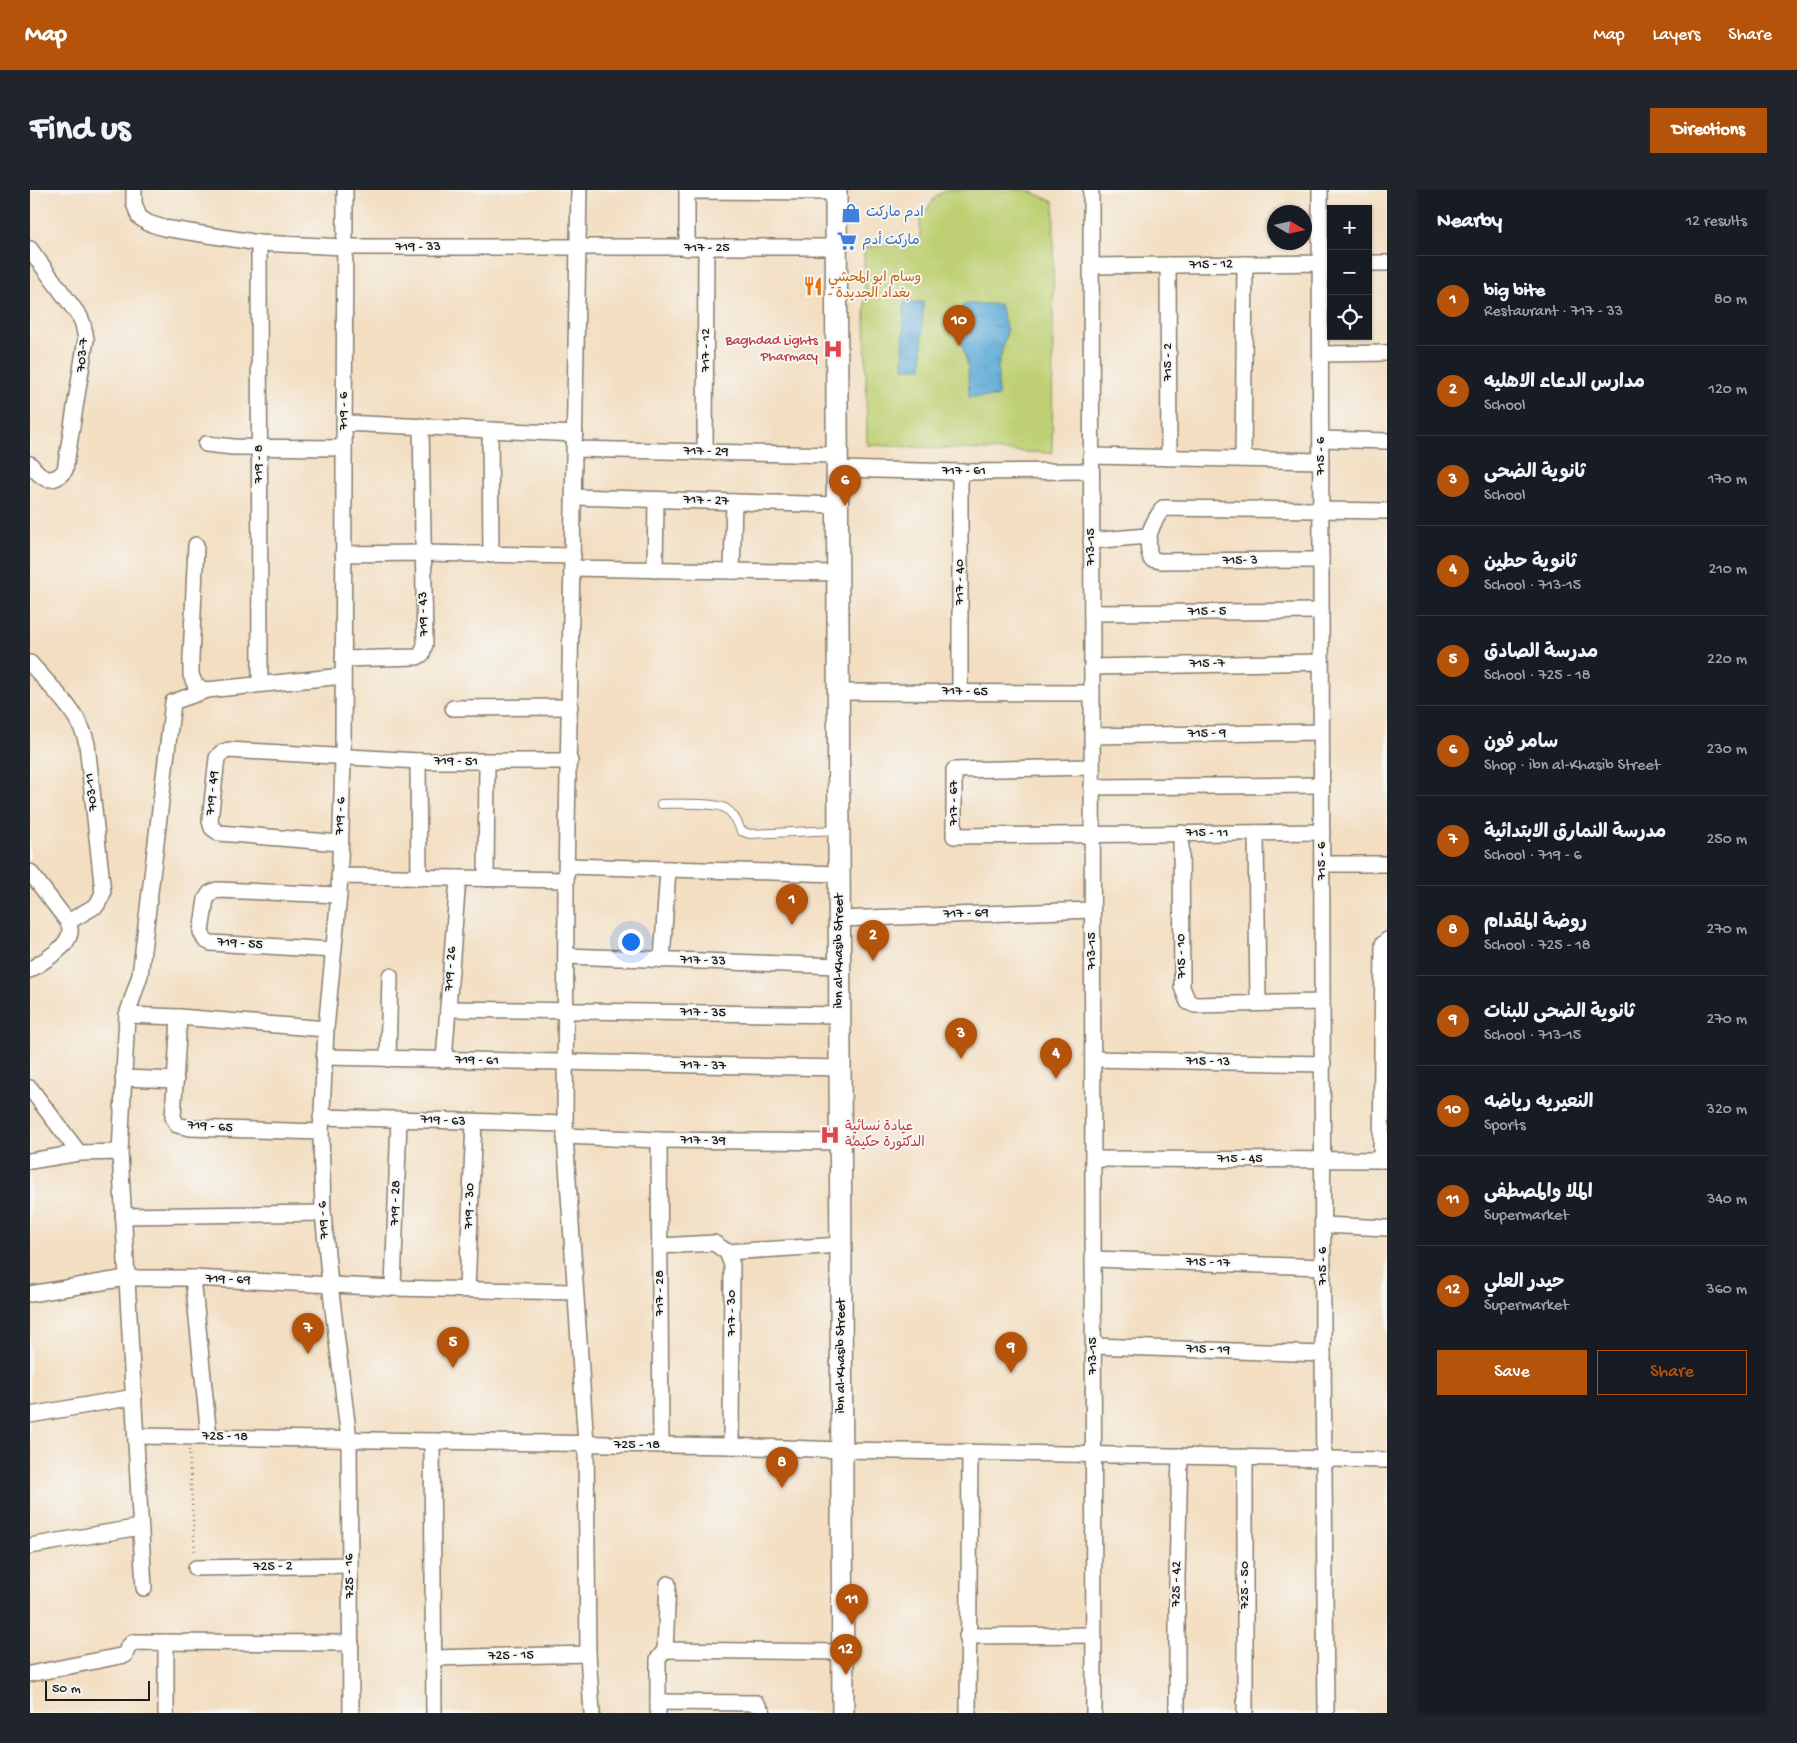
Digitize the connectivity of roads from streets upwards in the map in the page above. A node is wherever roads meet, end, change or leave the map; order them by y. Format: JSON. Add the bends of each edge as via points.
{"nodes":[{"id":1,"x":134,"y":190,"type":"edge"},
{"id":2,"x":345,"y":190,"type":"edge"},
{"id":3,"x":579,"y":190,"type":"edge"},
{"id":4,"x":687,"y":190,"type":"edge"},
{"id":5,"x":1091,"y":190,"type":"edge"},
{"id":6,"x":1320,"y":190,"type":"edge"},
{"id":7,"x":836,"y":191,"type":"edge"},
{"id":8,"x":259,"y":243,"type":"junction"},
{"id":9,"x":345,"y":247,"type":"junction"},
{"id":10,"x":578,"y":247,"type":"junction"},
{"id":11,"x":836,"y":247,"type":"junction"},
{"id":12,"x":687,"y":248,"type":"junction"},
{"id":13,"x":706,"y":248,"type":"junction"},
{"id":14,"x":30,"y":249,"type":"edge"},
{"id":15,"x":1326,"y":263,"type":"edge"},
{"id":16,"x":1372,"y":263,"type":"edge"},
{"id":17,"x":1387,"y":263,"type":"edge"},
{"id":18,"x":1245,"y":264,"type":"junction"},
{"id":19,"x":1168,"y":265,"type":"junction"},
{"id":20,"x":1091,"y":266,"type":"junction"},
{"id":21,"x":1387,"y":353,"type":"edge"},
{"id":22,"x":1321,"y":354,"type":"junction"},
{"id":23,"x":344,"y":423,"type":"junction"},
{"id":24,"x":421,"y":426,"type":"junction"},
{"id":25,"x":490,"y":430,"type":"junction"},
{"id":26,"x":575,"y":434,"type":"junction"},
{"id":27,"x":1321,"y":440,"type":"junction"},
{"id":28,"x":1387,"y":441,"type":"edge"},
{"id":29,"x":206,"y":444,"type":"dead end"},
{"id":30,"x":259,"y":447,"type":"junction"},
{"id":31,"x":344,"y":448,"type":"junction"},
{"id":32,"x":575,"y":449,"type":"junction"},
{"id":33,"x":705,"y":452,"type":"junction"},
{"id":34,"x":1169,"y":458,"type":"junction"},
{"id":35,"x":1243,"y":459,"type":"junction"},
{"id":36,"x":1321,"y":461,"type":"junction"},
{"id":37,"x":837,"y":462,"type":"junction"},
{"id":38,"x":1091,"y":463,"type":"junction"},
{"id":39,"x":30,"y":464,"type":"edge"},
{"id":40,"x":960,"y":472,"type":"junction"},
{"id":41,"x":574,"y":497,"type":"junction"},
{"id":42,"x":656,"y":500,"type":"junction"},
{"id":43,"x":734,"y":502,"type":"junction"},
{"id":44,"x":837,"y":505,"type":"junction"},
{"id":45,"x":1321,"y":509,"type":"junction"},
{"id":46,"x":1387,"y":510,"type":"edge"},
{"id":47,"x":1148,"y":536,"type":"junction"},
{"id":48,"x":1092,"y":541,"type":"junction"},
{"id":49,"x":196,"y":545,"type":"dead end"},
{"id":50,"x":423,"y":553,"type":"junction"},
{"id":51,"x":343,"y":554,"type":"junction"},
{"id":52,"x":491,"y":555,"type":"junction"},
{"id":53,"x":1321,"y":560,"type":"junction"},
{"id":54,"x":572,"y":562,"type":"junction"},
{"id":55,"x":655,"y":570,"type":"junction"},
{"id":56,"x":732,"y":571,"type":"junction"},
{"id":57,"x":838,"y":573,"type":"junction"},
{"id":58,"x":1321,"y":611,"type":"junction"},
{"id":59,"x":1092,"y":614,"type":"junction"},
{"id":60,"x":343,"y":660,"type":"junction"},
{"id":61,"x":30,"y":662,"type":"edge"},
{"id":62,"x":1321,"y":662,"type":"junction"},
{"id":63,"x":1092,"y":667,"type":"junction"},
{"id":64,"x":343,"y":676,"type":"junction"},
{"id":65,"x":260,"y":684,"type":"junction"},
{"id":66,"x":207,"y":690,"type":"junction"},
{"id":67,"x":838,"y":692,"type":"junction"},
{"id":68,"x":960,"y":693,"type":"junction"},
{"id":69,"x":1092,"y":693,"type":"junction"},
{"id":70,"x":570,"y":706,"type":"junction"},
{"id":71,"x":453,"y":708,"type":"dead end"},
{"id":72,"x":1322,"y":732,"type":"junction"},
{"id":73,"x":1092,"y":736,"type":"junction"},
{"id":74,"x":343,"y":758,"type":"junction"},
{"id":75,"x":418,"y":761,"type":"junction"},
{"id":76,"x":570,"y":761,"type":"junction"},
{"id":77,"x":487,"y":762,"type":"junction"},
{"id":78,"x":1092,"y":767,"type":"junction"},
{"id":79,"x":1322,"y":785,"type":"junction"},
{"id":80,"x":1092,"y":787,"type":"junction"},
{"id":81,"x":1322,"y":832,"type":"junction"},
{"id":82,"x":1181,"y":833,"type":"junction"},
{"id":83,"x":1256,"y":833,"type":"junction"},
{"id":84,"x":1092,"y":834,"type":"junction"},
{"id":85,"x":340,"y":843,"type":"junction"},
{"id":86,"x":1322,"y":864,"type":"junction"},
{"id":87,"x":1387,"y":864,"type":"edge"},
{"id":88,"x":668,"y":869,"type":"junction"},
{"id":89,"x":30,"y":872,"type":"edge"},
{"id":90,"x":567,"y":873,"type":"junction"},
{"id":91,"x":839,"y":874,"type":"junction"},
{"id":92,"x":339,"y":876,"type":"junction"},
{"id":93,"x":419,"y":878,"type":"junction"},
{"id":94,"x":458,"y":878,"type":"junction"},
{"id":95,"x":486,"y":879,"type":"junction"},
{"id":96,"x":338,"y":895,"type":"junction"},
{"id":97,"x":1092,"y":910,"type":"junction"},
{"id":98,"x":839,"y":919,"type":"junction"},
{"id":99,"x":68,"y":922,"type":"junction"},
{"id":100,"x":1387,"y":940,"type":"edge"},
{"id":101,"x":334,"y":950,"type":"junction"},
{"id":102,"x":566,"y":956,"type":"junction"},
{"id":103,"x":662,"y":960,"type":"junction"},
{"id":104,"x":839,"y":966,"type":"junction"},
{"id":105,"x":30,"y":970,"type":"edge"},
{"id":106,"x":390,"y":976,"type":"dead end"},
{"id":107,"x":1322,"y":1002,"type":"junction"},
{"id":108,"x":1258,"y":1003,"type":"junction"},
{"id":109,"x":448,"y":1009,"type":"junction"},
{"id":110,"x":567,"y":1010,"type":"junction"},
{"id":111,"x":128,"y":1015,"type":"junction"},
{"id":112,"x":840,"y":1016,"type":"junction"},
{"id":113,"x":179,"y":1017,"type":"junction"},
{"id":114,"x":326,"y":1029,"type":"junction"},
{"id":115,"x":324,"y":1057,"type":"junction"},
{"id":116,"x":388,"y":1059,"type":"junction"},
{"id":117,"x":1092,"y":1059,"type":"junction"},
{"id":118,"x":444,"y":1060,"type":"junction"},
{"id":119,"x":566,"y":1064,"type":"junction"},
{"id":120,"x":1322,"y":1064,"type":"junction"},
{"id":121,"x":840,"y":1068,"type":"junction"},
{"id":122,"x":123,"y":1078,"type":"junction"},
{"id":123,"x":176,"y":1080,"type":"junction"},
{"id":124,"x":30,"y":1088,"type":"edge"},
{"id":125,"x":399,"y":1119,"type":"junction"},
{"id":126,"x":474,"y":1122,"type":"junction"},
{"id":127,"x":321,"y":1125,"type":"junction"},
{"id":128,"x":565,"y":1130,"type":"junction"},
{"id":129,"x":659,"y":1140,"type":"junction"},
{"id":130,"x":840,"y":1142,"type":"junction"},
{"id":131,"x":120,"y":1152,"type":"junction"},
{"id":132,"x":79,"y":1153,"type":"junction"},
{"id":133,"x":1093,"y":1158,"type":"junction"},
{"id":134,"x":1323,"y":1159,"type":"junction"},
{"id":135,"x":1384,"y":1160,"type":"edge"},
{"id":136,"x":30,"y":1161,"type":"edge"},
{"id":137,"x":323,"y":1213,"type":"junction"},
{"id":138,"x":123,"y":1216,"type":"junction"},
{"id":139,"x":1323,"y":1226,"type":"junction"},
{"id":140,"x":1387,"y":1228,"type":"edge"},
{"id":141,"x":841,"y":1245,"type":"junction"},
{"id":142,"x":660,"y":1246,"type":"junction"},
{"id":143,"x":727,"y":1252,"type":"junction"},
{"id":144,"x":1093,"y":1259,"type":"junction"},
{"id":145,"x":1323,"y":1267,"type":"junction"},
{"id":146,"x":126,"y":1278,"type":"junction"},
{"id":147,"x":193,"y":1278,"type":"junction"},
{"id":148,"x":330,"y":1284,"type":"junction"},
{"id":149,"x":393,"y":1288,"type":"junction"},
{"id":150,"x":467,"y":1289,"type":"junction"},
{"id":151,"x":575,"y":1292,"type":"junction"},
{"id":152,"x":30,"y":1294,"type":"edge"},
{"id":153,"x":1093,"y":1346,"type":"junction"},
{"id":154,"x":1323,"y":1354,"type":"junction"},
{"id":155,"x":134,"y":1397,"type":"junction"},
{"id":156,"x":30,"y":1415,"type":"edge"},
{"id":157,"x":137,"y":1436,"type":"junction"},
{"id":158,"x":209,"y":1437,"type":"junction"},
{"id":159,"x":349,"y":1439,"type":"junction"},
{"id":160,"x":432,"y":1442,"type":"junction"},
{"id":161,"x":586,"y":1444,"type":"junction"},
{"id":162,"x":661,"y":1445,"type":"junction"},
{"id":163,"x":731,"y":1446,"type":"junction"},
{"id":164,"x":842,"y":1450,"type":"junction"},
{"id":165,"x":970,"y":1452,"type":"junction"},
{"id":166,"x":1094,"y":1454,"type":"junction"},
{"id":167,"x":1180,"y":1456,"type":"junction"},
{"id":168,"x":1245,"y":1457,"type":"junction"},
{"id":169,"x":1324,"y":1459,"type":"junction"},
{"id":170,"x":1387,"y":1460,"type":"edge"},
{"id":171,"x":140,"y":1527,"type":"junction"},
{"id":172,"x":30,"y":1546,"type":"edge"},
{"id":173,"x":350,"y":1565,"type":"junction"},
{"id":174,"x":196,"y":1568,"type":"road end"},
{"id":175,"x":668,"y":1584,"type":"dead end"},
{"id":176,"x":144,"y":1588,"type":"dead end"},
{"id":177,"x":967,"y":1636,"type":"junction"},
{"id":178,"x":1094,"y":1636,"type":"junction"},
{"id":179,"x":166,"y":1642,"type":"junction"},
{"id":180,"x":351,"y":1643,"type":"junction"},
{"id":181,"x":665,"y":1650,"type":"junction"},
{"id":182,"x":843,"y":1652,"type":"junction"},
{"id":183,"x":588,"y":1654,"type":"junction"},
{"id":184,"x":434,"y":1658,"type":"junction"},
{"id":185,"x":30,"y":1674,"type":"edge"},
{"id":186,"x":658,"y":1708,"type":"edge"},
{"id":187,"x":759,"y":1708,"type":"edge"},
{"id":188,"x":166,"y":1713,"type":"edge"},
{"id":189,"x":351,"y":1713,"type":"edge"},
{"id":190,"x":434,"y":1713,"type":"edge"},
{"id":191,"x":592,"y":1713,"type":"edge"},
{"id":192,"x":843,"y":1713,"type":"edge"},
{"id":193,"x":968,"y":1713,"type":"edge"},
{"id":194,"x":1094,"y":1713,"type":"edge"},
{"id":195,"x":1177,"y":1713,"type":"edge"},
{"id":196,"x":1245,"y":1713,"type":"edge"},
{"id":197,"x":1326,"y":1713,"type":"edge"}],
"edges":[{"from":1,"to":8,"type":"street","name":"719 - 33","via":[[139,216],[148,223]]},
{"from":2,"to":9,"type":"street","name":"719 - 6"},
{"from":3,"to":10,"type":"street"},
{"from":4,"to":7,"type":"street"},
{"from":4,"to":12,"type":"street"},
{"from":5,"to":20,"type":"street","name":"713-15"},
{"from":6,"to":15,"type":"street","name":"715 - 6"},
{"from":7,"to":11,"type":"street","name":"ibn al-Khasib Street"},
{"from":8,"to":9,"type":"street","name":"719 - 33"},
{"from":8,"to":30,"type":"street","name":"719 - 8"},
{"from":9,"to":10,"type":"street","name":"719 - 33"},
{"from":9,"to":23,"type":"street","name":"719 - 6"},
{"from":10,"to":12,"type":"street","name":"717 - 25"},
{"from":10,"to":26,"type":"street"},
{"from":11,"to":13,"type":"street","name":"717 - 25"},
{"from":11,"to":37,"type":"street","name":"ibn al-Khasib Street"},
{"from":12,"to":13,"type":"street","name":"717 - 25"},
{"from":13,"to":33,"type":"street","name":"717 - 12"},
{"from":14,"to":39,"type":"street","name":"703-7","via":[[76,310],[85,331],[67,465],[61,475],[52,479],[41,477]]},
{"from":15,"to":18,"type":"street","name":"715 - 12"},
{"from":15,"to":22,"type":"street","name":"715 - 6"},
{"from":16,"to":17,"type":"street"},
{"from":18,"to":19,"type":"street","name":"715 - 12"},
{"from":18,"to":35,"type":"street"},
{"from":19,"to":20,"type":"street","name":"715 - 12"},
{"from":19,"to":34,"type":"street","name":"715 - 2"},
{"from":20,"to":38,"type":"street","name":"713-15"},
{"from":21,"to":22,"type":"street"},
{"from":22,"to":27,"type":"street","name":"715 - 6"},
{"from":23,"to":24,"type":"street"},
{"from":23,"to":31,"type":"street","name":"719 - 6"},
{"from":24,"to":25,"type":"street"},
{"from":24,"to":50,"type":"street"},
{"from":25,"to":26,"type":"street"},
{"from":25,"to":52,"type":"street"},
{"from":26,"to":32,"type":"street"},
{"from":27,"to":28,"type":"street"},
{"from":27,"to":36,"type":"street","name":"715 - 6"},
{"from":29,"to":30,"type":"street"},
{"from":30,"to":31,"type":"street"},
{"from":30,"to":65,"type":"street","name":"719 - 8"},
{"from":31,"to":51,"type":"street","name":"719 - 6"},
{"from":32,"to":33,"type":"street","name":"717 - 29"},
{"from":32,"to":41,"type":"street"},
{"from":33,"to":37,"type":"street","name":"717 - 29"},
{"from":34,"to":35,"type":"street"},
{"from":34,"to":38,"type":"street"},
{"from":35,"to":36,"type":"street"},
{"from":36,"to":45,"type":"street","name":"715 - 6"},
{"from":37,"to":40,"type":"street","name":"717 - 61"},
{"from":37,"to":44,"type":"street","name":"ibn al-Khasib Street"},
{"from":38,"to":40,"type":"street","name":"717 - 61"},
{"from":38,"to":48,"type":"street","name":"713-15"},
{"from":40,"to":68,"type":"street","name":"717 - 40"},
{"from":41,"to":42,"type":"street","name":"717 - 27"},
{"from":41,"to":54,"type":"street"},
{"from":42,"to":43,"type":"street","name":"717 - 27"},
{"from":42,"to":55,"type":"street"},
{"from":43,"to":44,"type":"street","name":"717 - 27"},
{"from":43,"to":56,"type":"street"},
{"from":44,"to":57,"type":"street","name":"ibn al-Khasib Street"},
{"from":45,"to":46,"type":"street"},
{"from":45,"to":47,"type":"street","via":[[1163,508]]},
{"from":45,"to":53,"type":"street","name":"715 - 6"},
{"from":47,"to":48,"type":"street"},
{"from":47,"to":53,"type":"street","name":"715- 3","via":[[1151,559],[1160,561]]},
{"from":48,"to":59,"type":"street","name":"713-15"},
{"from":49,"to":66,"type":"street","via":[[191,675],[196,687]]},
{"from":50,"to":51,"type":"street"},
{"from":50,"to":52,"type":"street"},
{"from":50,"to":60,"type":"street","name":"719 - 43","via":[[425,644],[422,654],[416,658]]},
{"from":51,"to":60,"type":"street","name":"719 - 6"},
{"from":52,"to":54,"type":"street"},
{"from":53,"to":58,"type":"street","name":"715 - 6"},
{"from":54,"to":55,"type":"street"},
{"from":54,"to":70,"type":"street"},
{"from":55,"to":56,"type":"street"},
{"from":56,"to":57,"type":"street"},
{"from":57,"to":67,"type":"street","name":"ibn al-Khasib Street"},
{"from":58,"to":59,"type":"street","name":"715 - 5"},
{"from":58,"to":62,"type":"street","name":"715 - 6"},
{"from":59,"to":63,"type":"street","name":"713-15"},
{"from":60,"to":64,"type":"street","name":"719 - 6"},
{"from":61,"to":99,"type":"street","name":"703-11","via":[[79,721],[87,744],[103,893],[96,904]]},
{"from":62,"to":63,"type":"street","name":"715 -7"},
{"from":62,"to":72,"type":"street","name":"715 - 6"},
{"from":63,"to":69,"type":"street","name":"713-15"},
{"from":64,"to":65,"type":"street"},
{"from":64,"to":74,"type":"street","name":"719 - 6"},
{"from":65,"to":66,"type":"street"},
{"from":66,"to":111,"type":"street","via":[[173,702],[140,975]]},
{"from":67,"to":68,"type":"street","name":"717 - 65"},
{"from":67,"to":91,"type":"street","name":"ibn al-Khasib Street"},
{"from":68,"to":69,"type":"street","name":"717 - 65"},
{"from":69,"to":73,"type":"street","name":"713-15"},
{"from":70,"to":71,"type":"street"},
{"from":70,"to":76,"type":"street"},
{"from":72,"to":73,"type":"street","name":"715 - 9"},
{"from":72,"to":79,"type":"street","name":"715 - 6"},
{"from":73,"to":78,"type":"street","name":"713-15"},
{"from":74,"to":75,"type":"street","name":"719 - 51"},
{"from":74,"to":85,"type":"street","name":"719 - 6"},
{"from":74,"to":85,"type":"street","name":"719 - 49","via":[[229,750],[221,753],[217,758],[210,821],[212,828],[219,833]]},
{"from":75,"to":77,"type":"street","name":"719 - 51"},
{"from":75,"to":93,"type":"street"},
{"from":76,"to":77,"type":"street","name":"719 - 51"},
{"from":76,"to":90,"type":"street"},
{"from":77,"to":95,"type":"street"},
{"from":78,"to":80,"type":"street","name":"713-15"},
{"from":78,"to":84,"type":"street","name":"717 - 67","via":[[954,770],[954,836]]},
{"from":79,"to":80,"type":"street"},
{"from":79,"to":81,"type":"street","name":"715 - 6"},
{"from":80,"to":84,"type":"street","name":"713-15"},
{"from":81,"to":83,"type":"street","name":"715 - 11"},
{"from":81,"to":86,"type":"street","name":"715 - 6"},
{"from":82,"to":83,"type":"street","name":"715 - 11"},
{"from":82,"to":84,"type":"street","name":"715 - 11"},
{"from":82,"to":108,"type":"street","name":"715 - 10","via":[[1182,987],[1188,1002],[1195,1006]]},
{"from":83,"to":108,"type":"street"},
{"from":84,"to":97,"type":"street","name":"713-15"},
{"from":85,"to":92,"type":"street","name":"719 - 6"},
{"from":86,"to":87,"type":"street"},
{"from":86,"to":107,"type":"street","name":"715 - 6"},
{"from":88,"to":90,"type":"street"},
{"from":88,"to":91,"type":"street"},
{"from":88,"to":103,"type":"street"},
{"from":89,"to":99,"type":"street"},
{"from":90,"to":95,"type":"street"},
{"from":90,"to":102,"type":"street"},
{"from":91,"to":98,"type":"street","name":"ibn al-Khasib Street"},
{"from":92,"to":93,"type":"street"},
{"from":92,"to":96,"type":"street","name":"719 - 6"},
{"from":93,"to":94,"type":"street"},
{"from":94,"to":95,"type":"street"},
{"from":94,"to":109,"type":"street","name":"719 - 26"},
{"from":96,"to":101,"type":"street","name":"719 - 6"},
{"from":96,"to":101,"type":"street","name":"719 - 55","via":[[217,890],[206,899],[202,932],[205,940],[211,942]]},
{"from":97,"to":98,"type":"street","name":"717 - 69"},
{"from":97,"to":117,"type":"street","name":"713-15"},
{"from":98,"to":104,"type":"street","name":"ibn al-Khasib Street"},
{"from":99,"to":105,"type":"street","via":[[71,930],[67,942]]},
{"from":100,"to":135,"type":"street","via":[[1382,944]]},
{"from":101,"to":114,"type":"street","name":"719 - 6"},
{"from":102,"to":103,"type":"street","name":"717 - 33"},
{"from":102,"to":110,"type":"street"},
{"from":103,"to":104,"type":"street","name":"717 - 33"},
{"from":104,"to":112,"type":"street","name":"ibn al-Khasib Street"},
{"from":106,"to":116,"type":"street"},
{"from":107,"to":108,"type":"street","name":"715 - 10"},
{"from":107,"to":120,"type":"street","name":"715 - 6"},
{"from":109,"to":110,"type":"street","name":"717 - 35"},
{"from":109,"to":118,"type":"street","name":"719 - 26"},
{"from":110,"to":112,"type":"street","name":"717 - 35"},
{"from":110,"to":119,"type":"street"},
{"from":111,"to":113,"type":"street"},
{"from":111,"to":122,"type":"street"},
{"from":112,"to":121,"type":"street","name":"ibn al-Khasib Street"},
{"from":113,"to":114,"type":"street"},
{"from":113,"to":123,"type":"street","name":"719 - 65"},
{"from":114,"to":115,"type":"street","name":"719 - 6"},
{"from":115,"to":116,"type":"street","name":"719 - 61"},
{"from":115,"to":127,"type":"street","name":"719 - 6"},
{"from":116,"to":118,"type":"street","name":"719 - 61"},
{"from":117,"to":120,"type":"street","name":"715 - 13"},
{"from":117,"to":133,"type":"street","name":"713-15"},
{"from":118,"to":119,"type":"street","name":"719 - 61"},
{"from":119,"to":121,"type":"street","name":"717 - 37"},
{"from":119,"to":128,"type":"street"},
{"from":120,"to":134,"type":"street","name":"715 - 6"},
{"from":121,"to":130,"type":"street","name":"ibn al-Khasib Street"},
{"from":122,"to":123,"type":"street"},
{"from":122,"to":131,"type":"street"},
{"from":123,"to":127,"type":"street","name":"719 - 65","via":[[173,1117],[177,1125],[190,1128]]},
{"from":124,"to":132,"type":"street"},
{"from":125,"to":126,"type":"street","name":"719 - 63"},
{"from":125,"to":127,"type":"street","name":"719 - 63"},
{"from":125,"to":149,"type":"street","name":"719 - 28"},
{"from":126,"to":128,"type":"street","name":"719 - 63"},
{"from":126,"to":150,"type":"street","name":"719 - 30"},
{"from":127,"to":137,"type":"street","name":"719 - 6"},
{"from":128,"to":129,"type":"street","name":"717 - 39"},
{"from":128,"to":151,"type":"street"},
{"from":129,"to":130,"type":"street","name":"717 - 39"},
{"from":129,"to":142,"type":"street","name":"717 - 28"},
{"from":130,"to":141,"type":"street","name":"ibn al-Khasib Street"},
{"from":131,"to":132,"type":"street"},
{"from":131,"to":138,"type":"street"},
{"from":132,"to":136,"type":"street"},
{"from":133,"to":134,"type":"street","name":"715 - 45"},
{"from":133,"to":144,"type":"street","name":"713-15"},
{"from":134,"to":135,"type":"street","name":"715 - 45"},
{"from":134,"to":139,"type":"street","name":"715 - 6"},
{"from":137,"to":138,"type":"street"},
{"from":137,"to":148,"type":"street","name":"719 - 6"},
{"from":138,"to":146,"type":"street"},
{"from":139,"to":140,"type":"street"},
{"from":139,"to":145,"type":"street","name":"715 - 6"},
{"from":141,"to":143,"type":"street"},
{"from":141,"to":164,"type":"street","name":"ibn al-Khasib Street"},
{"from":142,"to":143,"type":"street","via":[[714,1244]]},
{"from":142,"to":162,"type":"street","name":"717 - 28"},
{"from":143,"to":163,"type":"street","name":"717 - 30","via":[[732,1265]]},
{"from":144,"to":145,"type":"street","name":"715 - 17"},
{"from":144,"to":153,"type":"street","name":"713-15"},
{"from":145,"to":154,"type":"street","name":"715 - 6"},
{"from":146,"to":147,"type":"street","name":"719 - 69"},
{"from":146,"to":152,"type":"street","name":"719 - 69"},
{"from":146,"to":155,"type":"street"},
{"from":147,"to":148,"type":"street","name":"719 - 69"},
{"from":147,"to":158,"type":"street"},
{"from":148,"to":149,"type":"street","name":"719 - 69"},
{"from":148,"to":159,"type":"street","name":"719 - 6"},
{"from":149,"to":150,"type":"street","name":"719 - 69"},
{"from":150,"to":151,"type":"street","name":"719 - 69"},
{"from":151,"to":161,"type":"street"},
{"from":153,"to":154,"type":"street","name":"715 - 19"},
{"from":153,"to":166,"type":"street","name":"713-15"},
{"from":154,"to":169,"type":"street","name":"715 - 6"},
{"from":155,"to":156,"type":"street"},
{"from":155,"to":157,"type":"street"},
{"from":157,"to":158,"type":"street","name":"725 - 18"},
{"from":157,"to":171,"type":"street"},
{"from":158,"to":159,"type":"street","name":"725 - 18"},
{"from":159,"to":160,"type":"street","name":"725 - 18"},
{"from":159,"to":173,"type":"street","name":"725 - 16"},
{"from":160,"to":161,"type":"street","name":"725 - 18"},
{"from":160,"to":184,"type":"street"},
{"from":161,"to":162,"type":"street","name":"725 - 18"},
{"from":161,"to":183,"type":"street"},
{"from":162,"to":163,"type":"street","name":"725 - 18"},
{"from":163,"to":164,"type":"street","name":"725 - 18"},
{"from":164,"to":165,"type":"street","name":"725 - 18"},
{"from":164,"to":182,"type":"street","name":"ibn al-Khasib Street"},
{"from":165,"to":166,"type":"street","name":"725 - 18"},
{"from":165,"to":177,"type":"street"},
{"from":166,"to":167,"type":"street","name":"725 - 18"},
{"from":166,"to":178,"type":"street","name":"713-15"},
{"from":167,"to":168,"type":"street","name":"725 - 18"},
{"from":167,"to":195,"type":"street","name":"725 - 42"},
{"from":168,"to":169,"type":"street","name":"725 - 18"},
{"from":168,"to":196,"type":"street","name":"725 - 50"},
{"from":169,"to":170,"type":"street","name":"725 - 18"},
{"from":169,"to":197,"type":"street","name":"715 - 6"},
{"from":171,"to":172,"type":"street"},
{"from":171,"to":176,"type":"street"},
{"from":173,"to":174,"type":"street","name":"725 - 2"},
{"from":173,"to":180,"type":"street","name":"725 - 16"},
{"from":175,"to":181,"type":"street"},
{"from":177,"to":178,"type":"street"},
{"from":177,"to":193,"type":"street"},
{"from":178,"to":194,"type":"street","name":"713-15"},
{"from":179,"to":180,"type":"street"},
{"from":179,"to":185,"type":"street","via":[[132,1642],[125,1655]]},
{"from":179,"to":188,"type":"street"},
{"from":180,"to":189,"type":"street","name":"725 - 16"},
{"from":181,"to":182,"type":"street"},
{"from":181,"to":186,"type":"street","via":[[658,1659]]},
{"from":182,"to":192,"type":"street","name":"ibn al-Khasib Street"},
{"from":183,"to":184,"type":"street","name":"725 - 15"},
{"from":183,"to":191,"type":"street"},
{"from":184,"to":190,"type":"street"},
{"from":186,"to":187,"type":"street"}]}
